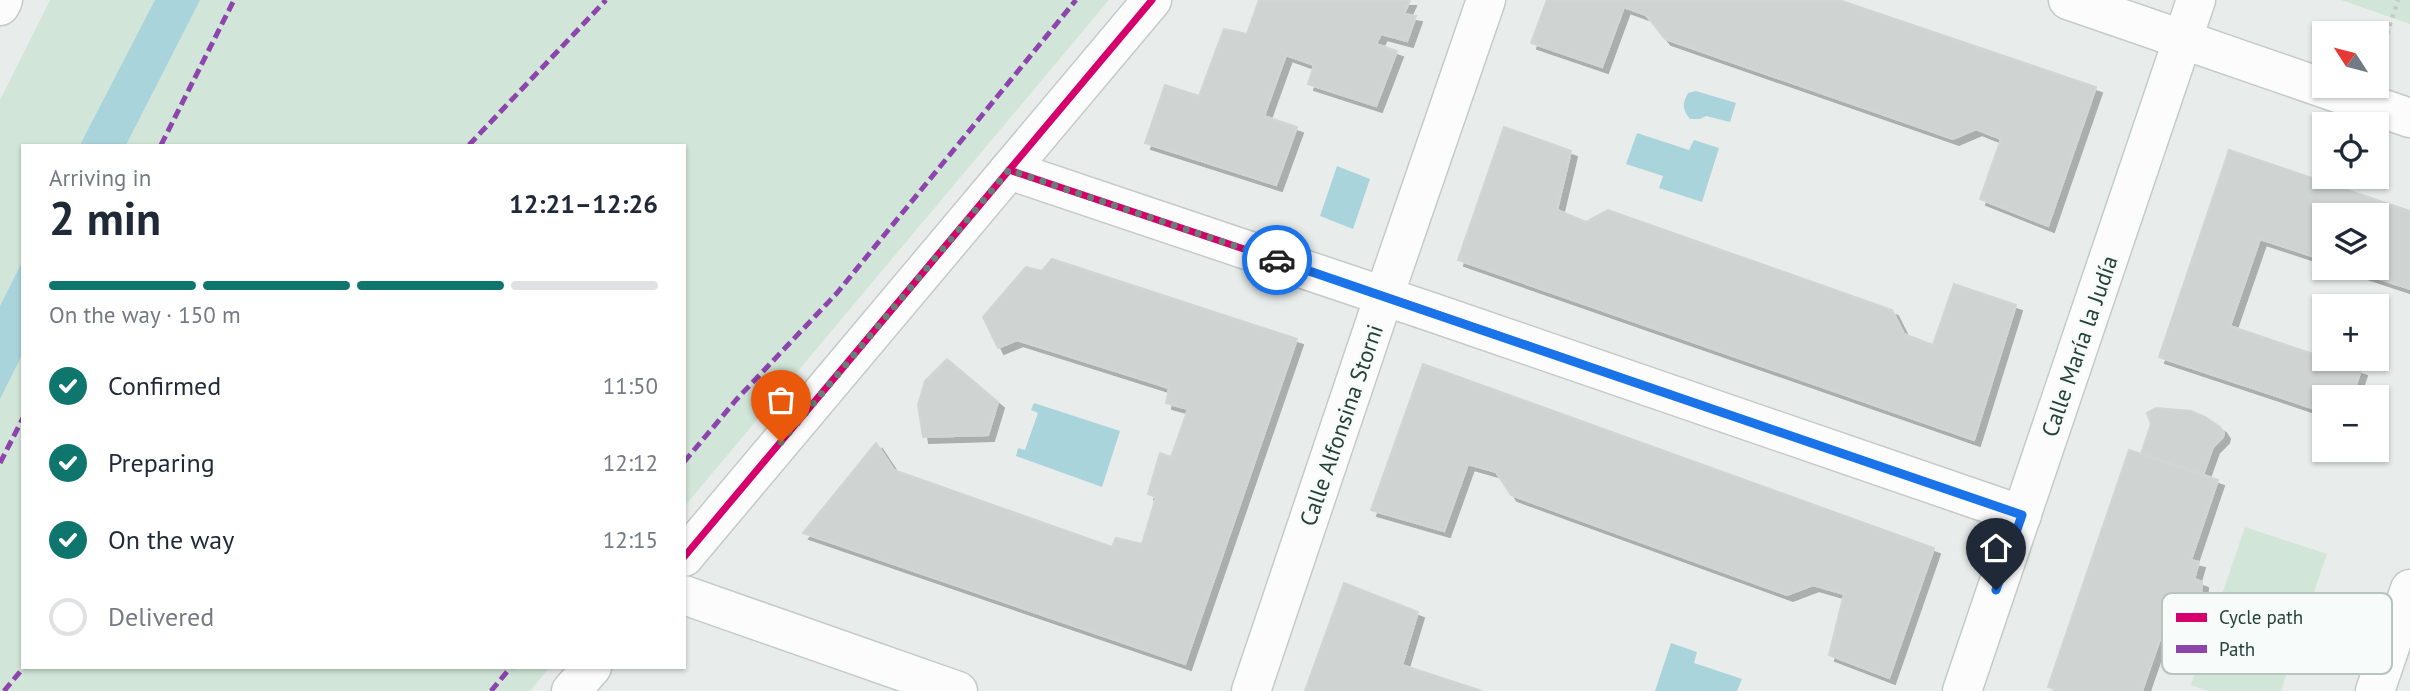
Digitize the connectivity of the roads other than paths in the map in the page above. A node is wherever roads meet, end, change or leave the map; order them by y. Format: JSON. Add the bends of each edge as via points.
{"nodes":[{"id":1,"x":3,"y":0,"type":"edge"},
{"id":2,"x":1152,"y":0,"type":"edge"},
{"id":3,"x":1486,"y":0,"type":"edge"},
{"id":4,"x":2068,"y":0,"type":"edge"},
{"id":5,"x":2196,"y":0,"type":"edge"},
{"id":6,"x":0,"y":6,"type":"edge"},
{"id":7,"x":2183,"y":40,"type":"junction"},
{"id":8,"x":2410,"y":118,"type":"edge"},
{"id":9,"x":1009,"y":170,"type":"junction"},
{"id":10,"x":1384,"y":296,"type":"junction"},
{"id":11,"x":2022,"y":515,"type":"junction"},
{"id":12,"x":686,"y":555,"type":"edge"},
{"id":13,"x":2410,"y":589,"type":"edge"},
{"id":14,"x":686,"y":596,"type":"edge"},
{"id":15,"x":2392,"y":641,"type":"edge"},
{"id":16,"x":590,"y":669,"type":"edge"},
{"id":17,"x":2381,"y":674,"type":"edge"},
{"id":18,"x":571,"y":691,"type":"edge"},
{"id":19,"x":958,"y":691,"type":"edge"},
{"id":20,"x":1251,"y":691,"type":"edge"},
{"id":21,"x":1962,"y":691,"type":"edge"},
{"id":22,"x":2375,"y":691,"type":"edge"}],
"edges":[{"from":1,"to":6,"type":"street"},
{"from":2,"to":9,"type":"street"},
{"from":3,"to":10,"type":"street","name":"Calle Alfonsina Storni"},
{"from":4,"to":7,"type":"street"},
{"from":5,"to":7,"type":"street","name":"Calle María la Judía"},
{"from":7,"to":8,"type":"street"},
{"from":7,"to":11,"type":"street","name":"Calle María la Judía"},
{"from":9,"to":10,"type":"street"},
{"from":9,"to":12,"type":"street"},
{"from":10,"to":11,"type":"street"},
{"from":10,"to":20,"type":"street","name":"Calle Alfonsina Storni"},
{"from":11,"to":21,"type":"street","name":"Calle María la Judía"},
{"from":13,"to":15,"type":"street"},
{"from":14,"to":19,"type":"street"},
{"from":16,"to":18,"type":"street"},
{"from":17,"to":22,"type":"street"}]}
